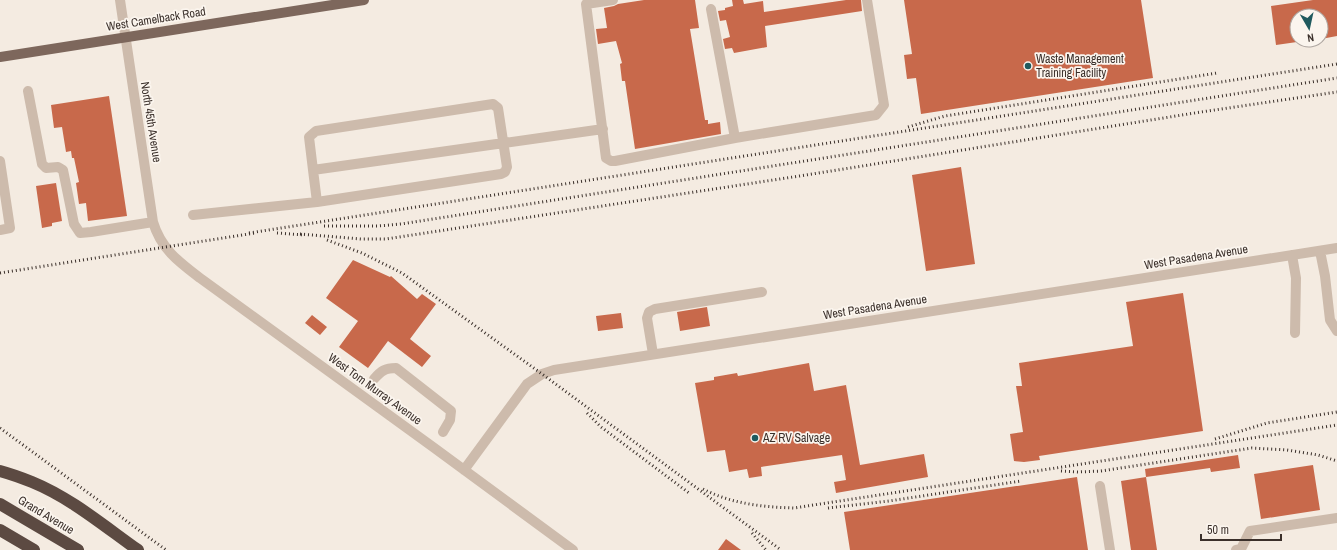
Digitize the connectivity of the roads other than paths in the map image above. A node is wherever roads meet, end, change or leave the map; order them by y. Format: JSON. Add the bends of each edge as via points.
{"nodes":[{"id":1,"x":120,"y":0,"type":"edge"},
{"id":2,"x":364,"y":0,"type":"edge"},
{"id":3,"x":613,"y":0,"type":"edge"},
{"id":4,"x":867,"y":0,"type":"edge"},
{"id":5,"x":712,"y":9,"type":"dead end"},
{"id":6,"x":126,"y":37,"type":"junction"},
{"id":7,"x":0,"y":57,"type":"edge"},
{"id":8,"x":28,"y":91,"type":"dead end"},
{"id":9,"x":603,"y":129,"type":"junction"},
{"id":10,"x":735,"y":138,"type":"junction"},
{"id":11,"x":504,"y":143,"type":"junction"},
{"id":12,"x":0,"y":161,"type":"edge"},
{"id":13,"x":313,"y":170,"type":"junction"},
{"id":14,"x":317,"y":202,"type":"junction"},
{"id":15,"x":193,"y":215,"type":"dead end"},
{"id":16,"x":153,"y":222,"type":"junction"},
{"id":17,"x":0,"y":230,"type":"edge"},
{"id":18,"x":164,"y":246,"type":"joint"},
{"id":19,"x":1337,"y":248,"type":"edge"},
{"id":20,"x":1320,"y":251,"type":"junction"},
{"id":21,"x":1292,"y":255,"type":"junction"},
{"id":22,"x":762,"y":292,"type":"dead end"},
{"id":23,"x":1337,"y":331,"type":"edge"},
{"id":24,"x":1295,"y":333,"type":"dead end"},
{"id":25,"x":653,"y":354,"type":"junction"},
{"id":26,"x":374,"y":379,"type":"dead end"},
{"id":27,"x":443,"y":432,"type":"dead end"},
{"id":28,"x":464,"y":470,"type":"junction"},
{"id":29,"x":0,"y":471,"type":"edge"},
{"id":30,"x":1100,"y":486,"type":"dead end"},
{"id":31,"x":0,"y":504,"type":"edge"},
{"id":32,"x":1337,"y":518,"type":"edge"},
{"id":33,"x":0,"y":530,"type":"edge"},
{"id":34,"x":34,"y":550,"type":"edge"},
{"id":35,"x":78,"y":550,"type":"edge"},
{"id":36,"x":138,"y":550,"type":"edge"},
{"id":37,"x":573,"y":550,"type":"edge"},
{"id":38,"x":1110,"y":550,"type":"edge"},
{"id":39,"x":1236,"y":550,"type":"edge"}],
"edges":[{"from":1,"to":6,"type":"street","name":"North 45th Avenue"},
{"from":2,"to":6,"type":"main road","name":"West Camelback Road"},
{"from":3,"to":9,"type":"street","via":[[586,4]]},
{"from":4,"to":10,"type":"street","via":[[884,105],[876,115]]},
{"from":5,"to":10,"type":"street"},
{"from":6,"to":7,"type":"main road","name":"West Camelback Road"},
{"from":6,"to":16,"type":"street","name":"North 45th Avenue"},
{"from":8,"to":16,"type":"street","via":[[42,164],[46,168],[58,167],[63,170],[74,224],[80,233]]},
{"from":9,"to":10,"type":"street","via":[[606,158],[610,161]]},
{"from":9,"to":11,"type":"street"},
{"from":11,"to":13,"type":"street"},
{"from":11,"to":13,"type":"street","via":[[498,108],[493,104],[316,131],[308,137]]},
{"from":11,"to":14,"type":"street","via":[[507,167],[501,174]]},
{"from":12,"to":17,"type":"street","via":[[10,228]]},
{"from":13,"to":14,"type":"street"},
{"from":14,"to":15,"type":"street"},
{"from":16,"to":18,"type":"street","name":"North 45th Avenue"},
{"from":18,"to":28,"type":"street","name":"West Tom Murray Avenue","via":[[200,278]]},
{"from":19,"to":20,"type":"street","name":"West Pasadena Avenue"},
{"from":20,"to":21,"type":"street","name":"West Pasadena Avenue"},
{"from":20,"to":23,"type":"street","via":[[1330,320]]},
{"from":21,"to":24,"type":"street","via":[[1296,278]]},
{"from":21,"to":25,"type":"street","name":"West Pasadena Avenue"},
{"from":22,"to":25,"type":"street","via":[[649,312],[647,318]]},
{"from":25,"to":28,"type":"street","name":"West Pasadena Avenue","via":[[564,368],[542,374],[528,384]]},
{"from":26,"to":27,"type":"street","via":[[388,368],[396,368],[451,411],[450,420]]},
{"from":28,"to":37,"type":"street","name":"West Tom Murray Avenue"},
{"from":29,"to":36,"type":"highway","via":[[33,482],[63,497]]},
{"from":30,"to":38,"type":"street"},
{"from":31,"to":35,"type":"highway","name":"Grand Avenue"},
{"from":32,"to":39,"type":"street","via":[[1250,531],[1241,549]]},
{"from":33,"to":34,"type":"highway"}]}
